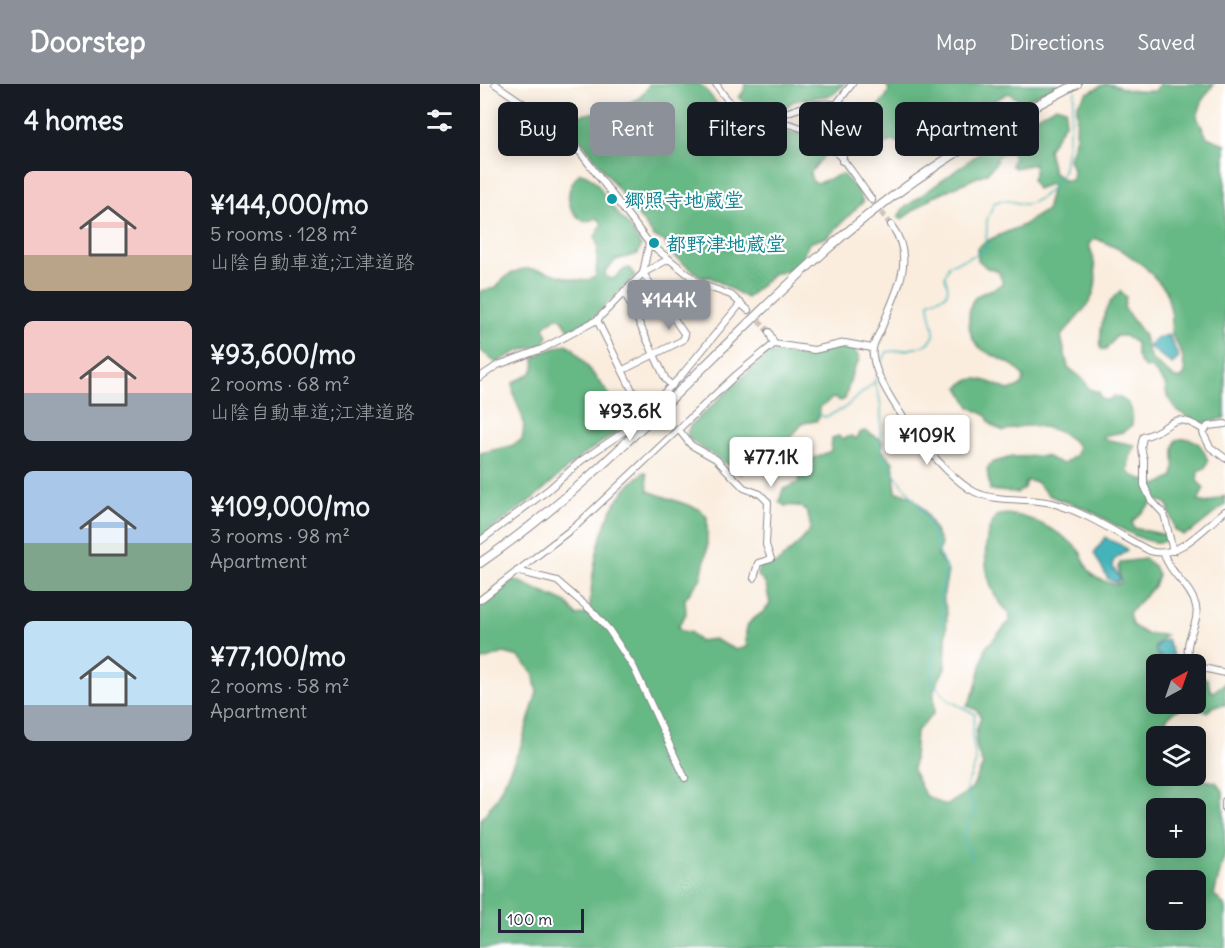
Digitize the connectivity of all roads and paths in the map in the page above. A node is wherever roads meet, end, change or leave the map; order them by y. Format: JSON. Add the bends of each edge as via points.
{"nodes":[{"id":1,"x":495,"y":84,"type":"edge"},
{"id":2,"x":716,"y":84,"type":"edge"},
{"id":3,"x":852,"y":84,"type":"edge"},
{"id":4,"x":1077,"y":84,"type":"edge"},
{"id":5,"x":731,"y":102,"type":"edge"},
{"id":6,"x":837,"y":102,"type":"edge"},
{"id":7,"x":787,"y":126,"type":"edge"},
{"id":8,"x":843,"y":156,"type":"edge"},
{"id":9,"x":842,"y":160,"type":"junction"},
{"id":10,"x":872,"y":200,"type":"tunnel mouth"},
{"id":11,"x":891,"y":225,"type":"tunnel mouth"},
{"id":12,"x":649,"y":243,"type":"junction"},
{"id":13,"x":669,"y":259,"type":"junction"},
{"id":14,"x":643,"y":273,"type":"junction"},
{"id":15,"x":624,"y":291,"type":"junction"},
{"id":16,"x":741,"y":303,"type":"junction"},
{"id":17,"x":748,"y":309,"type":"tunnel mouth"},
{"id":18,"x":597,"y":320,"type":"junction"},
{"id":19,"x":769,"y":332,"type":"tunnel mouth"},
{"id":20,"x":774,"y":344,"type":"junction"},
{"id":21,"x":872,"y":348,"type":"junction"},
{"id":22,"x":654,"y":354,"type":"junction"},
{"id":23,"x":623,"y":370,"type":"junction"},
{"id":24,"x":480,"y":377,"type":"edge"},
{"id":25,"x":672,"y":386,"type":"junction"},
{"id":26,"x":639,"y":402,"type":"dead end"},
{"id":27,"x":1225,"y":424,"type":"edge"},
{"id":28,"x":679,"y":430,"type":"junction"},
{"id":29,"x":1204,"y":430,"type":"junction"},
{"id":30,"x":1225,"y":458,"type":"edge"},
{"id":31,"x":1225,"y":511,"type":"edge"},
{"id":32,"x":480,"y":542,"type":"edge"},
{"id":33,"x":1173,"y":550,"type":"junction"},
{"id":34,"x":1164,"y":554,"type":"junction"},
{"id":35,"x":480,"y":563,"type":"edge"},
{"id":36,"x":517,"y":571,"type":"junction"},
{"id":37,"x":754,"y":578,"type":"dead end"},
{"id":38,"x":480,"y":600,"type":"edge"},
{"id":39,"x":1225,"y":673,"type":"edge"},
{"id":40,"x":685,"y":778,"type":"dead end"},
{"id":41,"x":1225,"y":801,"type":"edge"},
{"id":42,"x":1225,"y":809,"type":"edge"}],
"edges":[{"from":1,"to":12,"type":"street","via":[[571,140]]},
{"from":2,"to":5,"type":"street"},
{"from":3,"to":6,"type":"street"},
{"from":4,"to":35,"type":"highway","via":[[942,159],[856,224],[777,295],[592,476]]},
{"from":7,"to":9,"type":"street","via":[[811,132]]},
{"from":8,"to":9,"type":"street"},
{"from":9,"to":10,"type":"street"},
{"from":11,"to":21,"type":"street","via":[[902,243],[904,269]]},
{"from":12,"to":13,"type":"street"},
{"from":12,"to":14,"type":"street"},
{"from":13,"to":14,"type":"street"},
{"from":13,"to":16,"type":"street","via":[[700,284],[726,292]]},
{"from":14,"to":15,"type":"street"},
{"from":14,"to":22,"type":"street","via":[[686,335]]},
{"from":15,"to":18,"type":"street"},
{"from":15,"to":22,"type":"street"},
{"from":16,"to":17,"type":"street"},
{"from":16,"to":25,"type":"street"},
{"from":18,"to":23,"type":"street"},
{"from":18,"to":24,"type":"street"},
{"from":19,"to":20,"type":"street"},
{"from":20,"to":21,"type":"street","via":[[814,350],[845,343]]},
{"from":20,"to":28,"type":"street"},
{"from":21,"to":34,"type":"street","via":[[875,368],[906,422],[964,486],[983,495],[1067,507],[1150,551]]},
{"from":22,"to":23,"type":"street"},
{"from":22,"to":25,"type":"street"},
{"from":23,"to":26,"type":"street"},
{"from":25,"to":32,"type":"street","via":[[628,429],[582,460]]},
{"from":27,"to":29,"type":"street"},
{"from":28,"to":36,"type":"street","via":[[578,524]]},
{"from":28,"to":37,"type":"street","via":[[691,445],[716,459],[744,488],[768,502],[766,545],[771,559],[758,564]]},
{"from":29,"to":30,"type":"street","via":[[1210,447]]},
{"from":29,"to":33,"type":"street","via":[[1189,420],[1178,419],[1143,437],[1141,444],[1144,485],[1164,514]]},
{"from":31,"to":33,"type":"street"},
{"from":33,"to":34,"type":"street"},
{"from":34,"to":39,"type":"street","via":[[1195,603],[1197,618],[1187,643],[1188,655],[1202,669]]},
{"from":36,"to":38,"type":"street"},
{"from":36,"to":40,"type":"street","via":[[557,581],[609,630],[634,668]]},
{"from":41,"to":42,"type":"street"}]}
